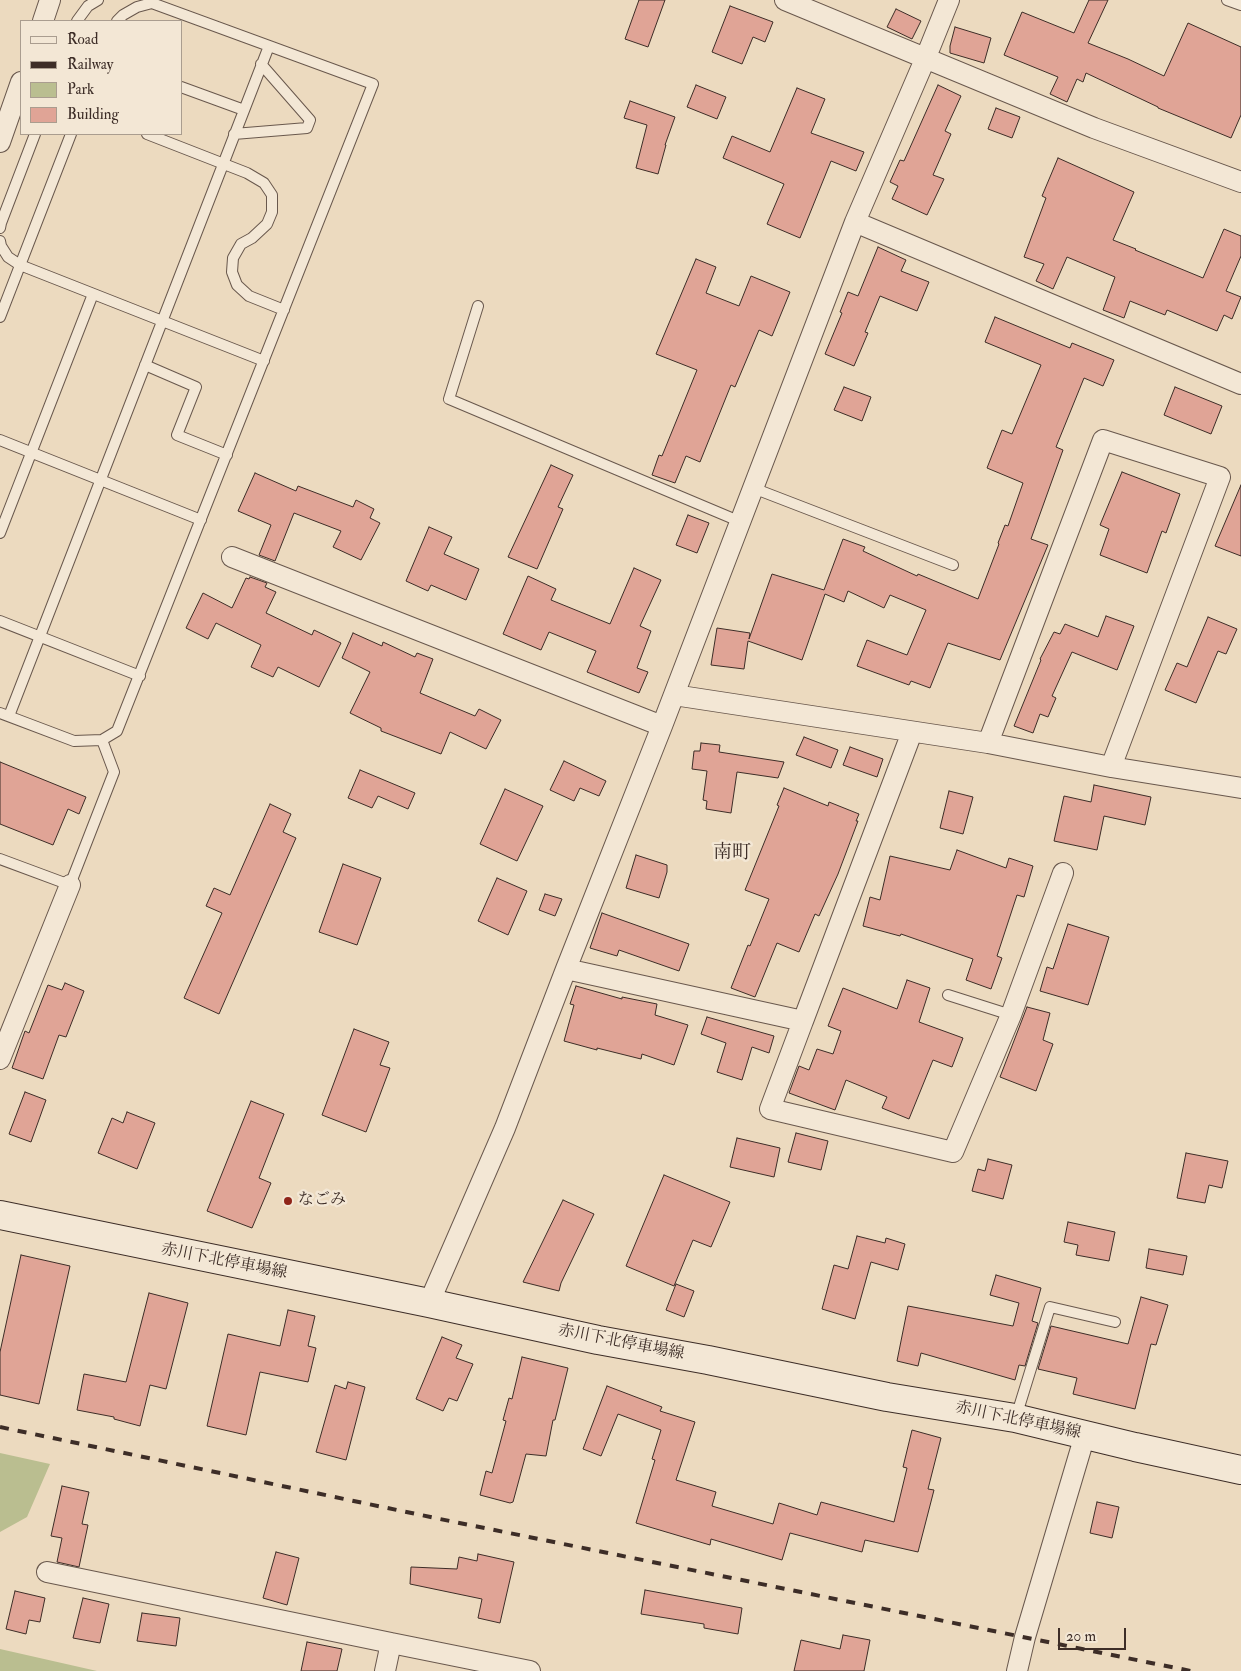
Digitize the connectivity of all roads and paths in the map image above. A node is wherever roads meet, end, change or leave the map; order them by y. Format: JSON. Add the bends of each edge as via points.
{"nodes":[{"id":1,"x":50,"y":0,"type":"edge"},
{"id":2,"x":98,"y":0,"type":"edge"},
{"id":3,"x":785,"y":0,"type":"edge"},
{"id":4,"x":949,"y":0,"type":"edge"},
{"id":5,"x":1227,"y":0,"type":"edge"},
{"id":6,"x":148,"y":1,"type":"edge"},
{"id":7,"x":1241,"y":5,"type":"edge"},
{"id":8,"x":43,"y":20,"type":"edge"},
{"id":9,"x":79,"y":20,"type":"edge"},
{"id":10,"x":118,"y":20,"type":"edge"},
{"id":11,"x":269,"y":46,"type":"junction"},
{"id":12,"x":926,"y":58,"type":"junction"},
{"id":13,"x":261,"y":64,"type":"junction"},
{"id":14,"x":20,"y":85,"type":"edge"},
{"id":15,"x":182,"y":87,"type":"edge"},
{"id":16,"x":244,"y":110,"type":"junction"},
{"id":17,"x":234,"y":134,"type":"junction"},
{"id":18,"x":35,"y":135,"type":"edge"},
{"id":19,"x":71,"y":135,"type":"edge"},
{"id":20,"x":150,"y":135,"type":"edge"},
{"id":21,"x":0,"y":142,"type":"edge"},
{"id":22,"x":223,"y":163,"type":"junction"},
{"id":23,"x":1241,"y":182,"type":"edge"},
{"id":24,"x":855,"y":222,"type":"junction"},
{"id":25,"x":0,"y":228,"type":"edge"},
{"id":26,"x":0,"y":241,"type":"edge"},
{"id":27,"x":20,"y":265,"type":"junction"},
{"id":28,"x":93,"y":294,"type":"junction"},
{"id":29,"x":478,"y":306,"type":"dead end"},
{"id":30,"x":284,"y":310,"type":"junction"},
{"id":31,"x":0,"y":317,"type":"edge"},
{"id":32,"x":162,"y":321,"type":"junction"},
{"id":33,"x":264,"y":361,"type":"junction"},
{"id":34,"x":145,"y":366,"type":"junction"},
{"id":35,"x":1241,"y":384,"type":"edge"},
{"id":36,"x":0,"y":440,"type":"edge"},
{"id":37,"x":32,"y":452,"type":"junction"},
{"id":38,"x":227,"y":455,"type":"junction"},
{"id":39,"x":100,"y":480,"type":"junction"},
{"id":40,"x":753,"y":488,"type":"junction"},
{"id":41,"x":201,"y":520,"type":"junction"},
{"id":42,"x":741,"y":522,"type":"junction"},
{"id":43,"x":0,"y":533,"type":"edge"},
{"id":44,"x":232,"y":557,"type":"dead end"},
{"id":45,"x":953,"y":565,"type":"dead end"},
{"id":46,"x":0,"y":621,"type":"edge"},
{"id":47,"x":39,"y":636,"type":"junction"},
{"id":48,"x":140,"y":676,"type":"junction"},
{"id":49,"x":674,"y":695,"type":"junction"},
{"id":50,"x":4,"y":714,"type":"edge"},
{"id":51,"x":662,"y":726,"type":"junction"},
{"id":52,"x":912,"y":732,"type":"junction"},
{"id":53,"x":102,"y":740,"type":"junction"},
{"id":54,"x":988,"y":743,"type":"junction"},
{"id":55,"x":1111,"y":767,"type":"junction"},
{"id":56,"x":1241,"y":788,"type":"edge"},
{"id":57,"x":0,"y":859,"type":"edge"},
{"id":58,"x":1063,"y":872,"type":"dead end"},
{"id":59,"x":70,"y":886,"type":"junction"},
{"id":60,"x":566,"y":970,"type":"junction"},
{"id":61,"x":948,"y":995,"type":"dead end"},
{"id":62,"x":1011,"y":1016,"type":"junction"},
{"id":63,"x":803,"y":1021,"type":"junction"},
{"id":64,"x":0,"y":1059,"type":"edge"},
{"id":65,"x":0,"y":1216,"type":"edge"},
{"id":66,"x":429,"y":1302,"type":"junction"},
{"id":67,"x":1115,"y":1322,"type":"dead end"},
{"id":68,"x":1016,"y":1418,"type":"junction"},
{"id":69,"x":1085,"y":1435,"type":"junction"},
{"id":70,"x":1241,"y":1470,"type":"edge"},
{"id":71,"x":47,"y":1572,"type":"dead end"},
{"id":72,"x":391,"y":1643,"type":"junction"},
{"id":73,"x":385,"y":1671,"type":"edge"},
{"id":74,"x":530,"y":1671,"type":"edge"},
{"id":75,"x":1017,"y":1671,"type":"edge"}],
"edges":[{"from":1,"to":8,"type":"street"},
{"from":2,"to":9,"type":"lane","via":[[88,6]]},
{"from":3,"to":12,"type":"street"},
{"from":4,"to":12,"type":"street"},
{"from":5,"to":7,"type":"lane"},
{"from":6,"to":10,"type":"lane"},
{"from":6,"to":11,"type":"lane"},
{"from":11,"to":13,"type":"lane"},
{"from":11,"to":30,"type":"lane","via":[[373,84]]},
{"from":12,"to":23,"type":"street","via":[[1094,128]]},
{"from":12,"to":24,"type":"street"},
{"from":13,"to":16,"type":"lane"},
{"from":13,"to":17,"type":"lane","via":[[310,120],[307,128]]},
{"from":14,"to":21,"type":"street"},
{"from":15,"to":16,"type":"lane"},
{"from":16,"to":17,"type":"lane"},
{"from":17,"to":22,"type":"lane"},
{"from":18,"to":25,"type":"lane"},
{"from":19,"to":27,"type":"lane"},
{"from":20,"to":22,"type":"lane"},
{"from":22,"to":30,"type":"lane","via":[[264,183],[272,195],[268,224],[241,244],[233,258],[232,272],[237,285],[249,296]]},
{"from":22,"to":32,"type":"lane"},
{"from":24,"to":35,"type":"street"},
{"from":24,"to":40,"type":"street"},
{"from":26,"to":27,"type":"lane","via":[[8,257]]},
{"from":27,"to":28,"type":"lane"},
{"from":27,"to":31,"type":"lane"},
{"from":28,"to":32,"type":"lane"},
{"from":28,"to":37,"type":"lane"},
{"from":29,"to":42,"type":"lane","via":[[449,399]]},
{"from":30,"to":33,"type":"lane"},
{"from":32,"to":33,"type":"lane"},
{"from":32,"to":34,"type":"lane"},
{"from":33,"to":38,"type":"lane"},
{"from":34,"to":38,"type":"lane","via":[[196,387],[177,435]]},
{"from":34,"to":39,"type":"lane"},
{"from":36,"to":37,"type":"lane"},
{"from":37,"to":39,"type":"lane"},
{"from":37,"to":43,"type":"lane"},
{"from":38,"to":41,"type":"lane"},
{"from":39,"to":41,"type":"lane"},
{"from":39,"to":47,"type":"lane"},
{"from":40,"to":42,"type":"street"},
{"from":40,"to":45,"type":"lane"},
{"from":41,"to":48,"type":"lane"},
{"from":42,"to":49,"type":"street"},
{"from":44,"to":51,"type":"street"},
{"from":46,"to":47,"type":"lane"},
{"from":47,"to":48,"type":"lane"},
{"from":47,"to":50,"type":"lane"},
{"from":48,"to":53,"type":"lane","via":[[117,731]]},
{"from":49,"to":51,"type":"street"},
{"from":49,"to":52,"type":"street"},
{"from":50,"to":53,"type":"lane","via":[[74,741]]},
{"from":51,"to":60,"type":"street"},
{"from":52,"to":54,"type":"street"},
{"from":52,"to":63,"type":"street"},
{"from":53,"to":59,"type":"lane","via":[[114,772]]},
{"from":54,"to":55,"type":"street"},
{"from":54,"to":55,"type":"street","via":[[1103,440],[1220,478]]},
{"from":55,"to":56,"type":"street"},
{"from":57,"to":59,"type":"lane"},
{"from":58,"to":62,"type":"street"},
{"from":59,"to":64,"type":"street"},
{"from":60,"to":63,"type":"street"},
{"from":60,"to":66,"type":"street","via":[[505,1128]]},
{"from":61,"to":62,"type":"lane"},
{"from":62,"to":63,"type":"street","via":[[953,1152],[770,1109]]},
{"from":65,"to":66,"type":"main road","name":"赤川下北停車場線"},
{"from":66,"to":68,"type":"main road","name":"赤川下北停車場線","via":[[598,1340],[887,1397]]},
{"from":67,"to":68,"type":"lane","via":[[1050,1307]]},
{"from":68,"to":69,"type":"main road","name":"赤川下北停車場線"},
{"from":69,"to":70,"type":"main road","name":"赤川下北停車場線"},
{"from":69,"to":75,"type":"street"},
{"from":71,"to":72,"type":"street"},
{"from":72,"to":73,"type":"street"},
{"from":72,"to":74,"type":"street"}]}
